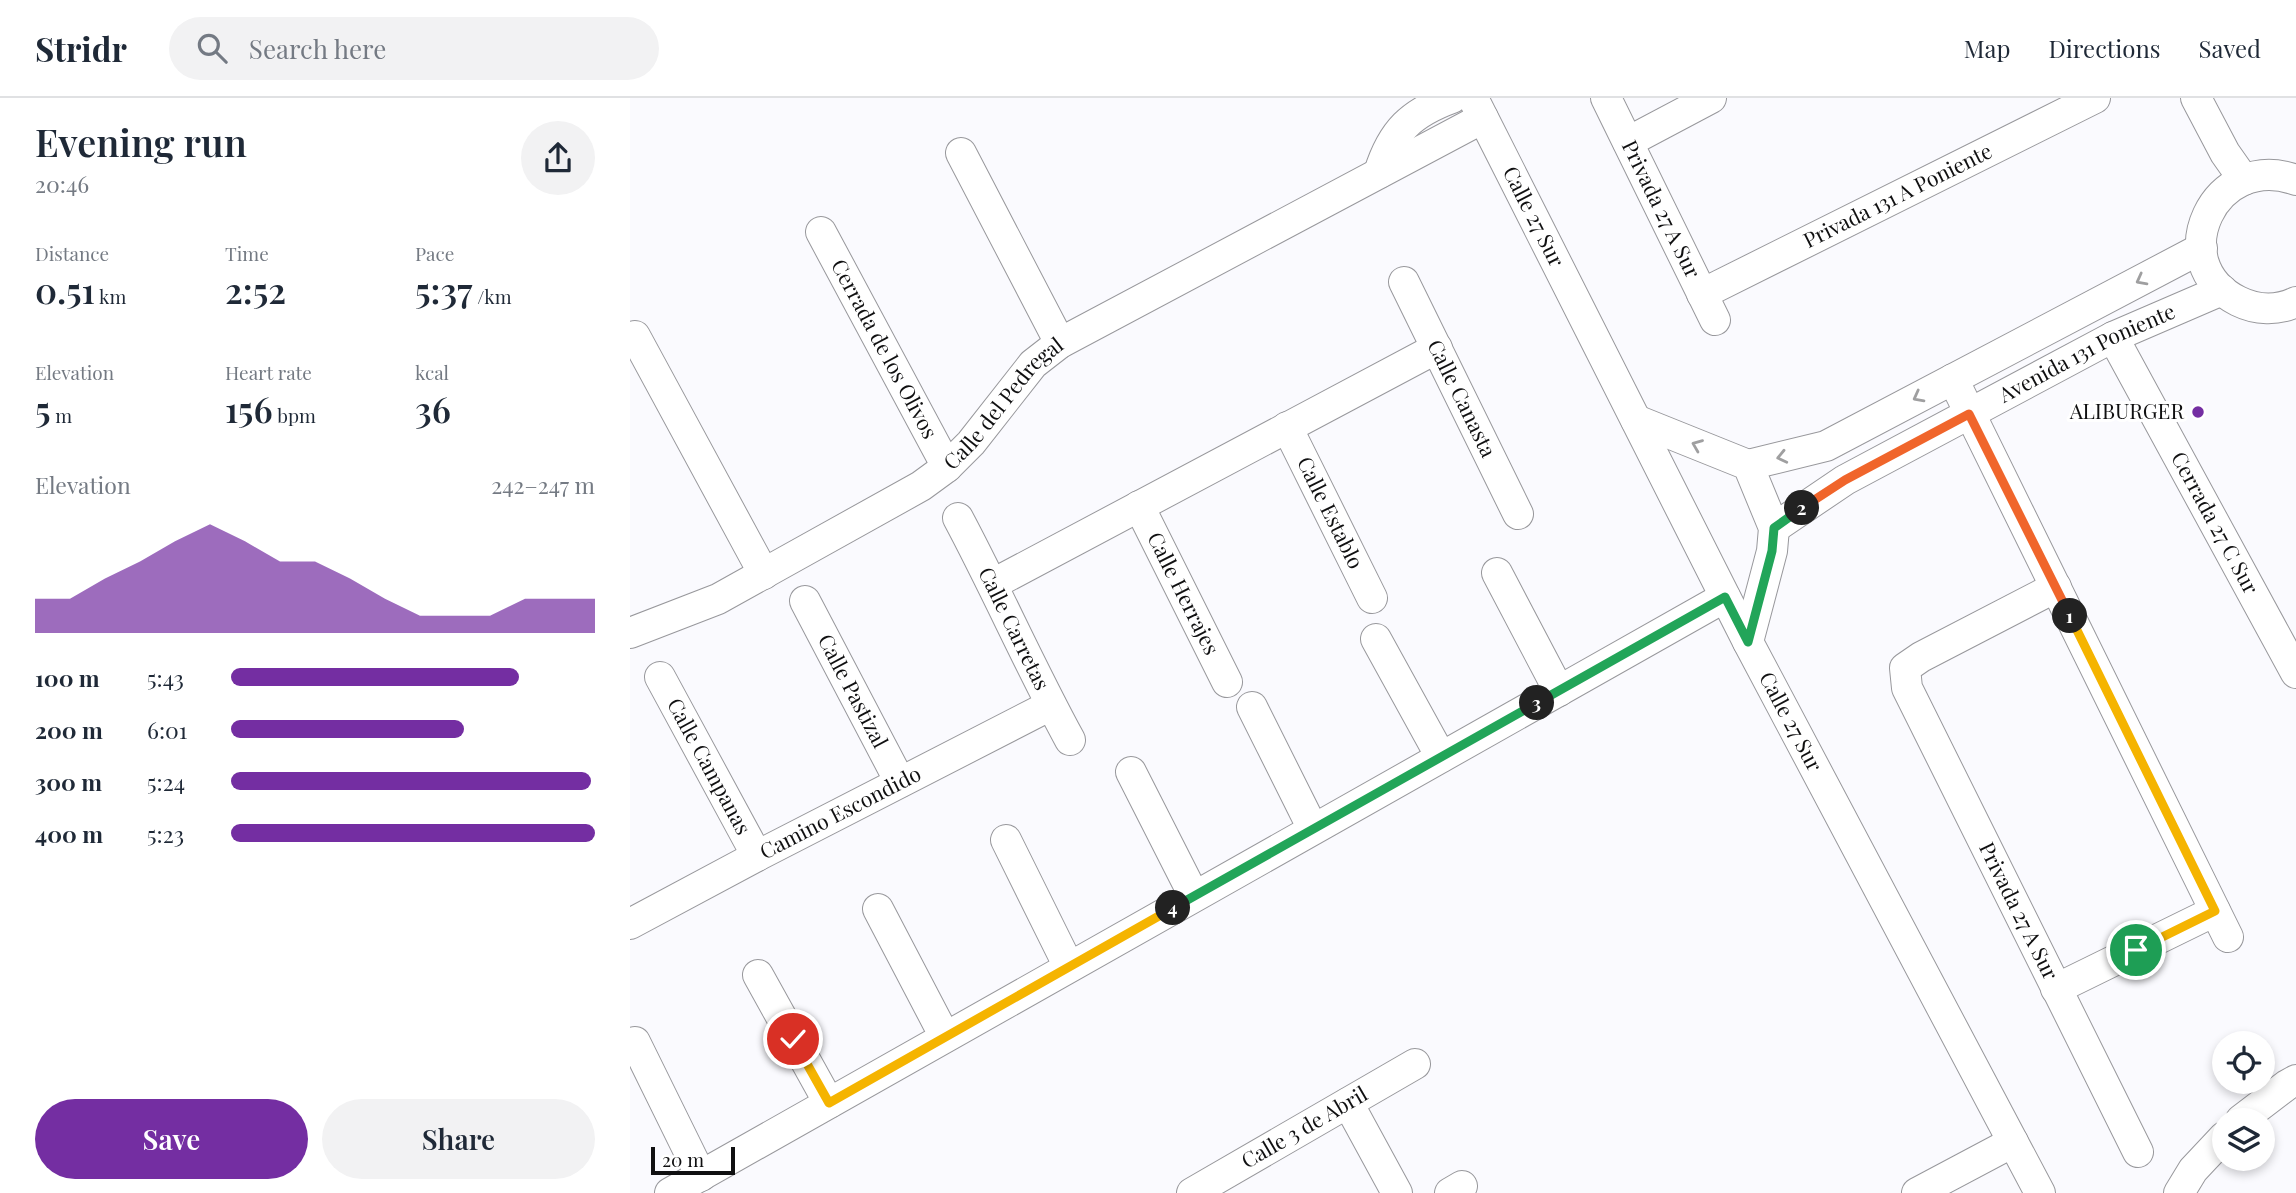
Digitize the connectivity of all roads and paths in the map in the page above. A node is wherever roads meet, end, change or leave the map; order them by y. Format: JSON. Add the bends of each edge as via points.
{"nodes":[{"id":1,"x":1606,"y":98,"type":"edge"},
{"id":2,"x":1711,"y":98,"type":"edge"},
{"id":3,"x":2095,"y":98,"type":"edge"},
{"id":4,"x":2196,"y":98,"type":"edge"},
{"id":5,"x":1439,"y":100,"type":"edge"},
{"id":6,"x":1478,"y":108,"type":"edge"},
{"id":7,"x":1455,"y":133,"type":"junction"},
{"id":8,"x":1628,"y":142,"type":"junction"},
{"id":9,"x":961,"y":153,"type":"dead end"},
{"id":10,"x":1379,"y":173,"type":"junction"},
{"id":11,"x":2244,"y":180,"type":"junction"},
{"id":12,"x":2296,"y":180,"type":"edge"},
{"id":13,"x":821,"y":232,"type":"dead end"},
{"id":14,"x":2202,"y":248,"type":"junction"},
{"id":15,"x":1404,"y":282,"type":"dead end"},
{"id":16,"x":2222,"y":290,"type":"junction"},
{"id":17,"x":2296,"y":302,"type":"edge"},
{"id":18,"x":1708,"y":307,"type":"joint"},
{"id":19,"x":635,"y":336,"type":"dead end"},
{"id":20,"x":2113,"y":337,"type":"junction"},
{"id":21,"x":1060,"y":344,"type":"junction"},
{"id":22,"x":1437,"y":348,"type":"junction"},
{"id":23,"x":1953,"y":379,"type":"junction"},
{"id":24,"x":1969,"y":414,"type":"junction"},
{"id":25,"x":1636,"y":420,"type":"junction"},
{"id":26,"x":1287,"y":427,"type":"junction"},
{"id":27,"x":1748,"y":465,"type":"junction"},
{"id":28,"x":947,"y":467,"type":"junction"},
{"id":29,"x":1139,"y":506,"type":"junction"},
{"id":30,"x":1518,"y":514,"type":"dead end"},
{"id":31,"x":958,"y":519,"type":"dead end"},
{"id":32,"x":1774,"y":528,"type":"junction"},
{"id":33,"x":1497,"y":573,"type":"dead end"},
{"id":34,"x":764,"y":574,"type":"junction"},
{"id":35,"x":993,"y":584,"type":"junction"},
{"id":36,"x":2056,"y":587,"type":"junction"},
{"id":37,"x":1725,"y":597,"type":"junction"},
{"id":38,"x":1372,"y":598,"type":"dead end"},
{"id":39,"x":805,"y":601,"type":"dead end"},
{"id":40,"x":630,"y":633,"type":"edge"},
{"id":41,"x":1376,"y":639,"type":"dead end"},
{"id":42,"x":1748,"y":642,"type":"junction"},
{"id":43,"x":2296,"y":673,"type":"edge"},
{"id":44,"x":660,"y":677,"type":"dead end"},
{"id":45,"x":1227,"y":681,"type":"dead end"},
{"id":46,"x":1559,"y":691,"type":"junction"},
{"id":47,"x":1051,"y":705,"type":"junction"},
{"id":48,"x":1252,"y":707,"type":"dead end"},
{"id":49,"x":1070,"y":740,"type":"dead end"},
{"id":50,"x":1441,"y":757,"type":"junction"},
{"id":51,"x":1131,"y":772,"type":"dead end"},
{"id":52,"x":900,"y":782,"type":"junction"},
{"id":53,"x":1314,"y":829,"type":"junction"},
{"id":54,"x":1006,"y":840,"type":"dead end"},
{"id":55,"x":757,"y":856,"type":"junction"},
{"id":56,"x":1194,"y":896,"type":"junction"},
{"id":57,"x":878,"y":909,"type":"dead end"},
{"id":58,"x":630,"y":924,"type":"edge"},
{"id":59,"x":1069,"y":967,"type":"junction"},
{"id":60,"x":758,"y":975,"type":"dead end"},
{"id":61,"x":2056,"y":989,"type":"junction"},
{"id":62,"x":945,"y":1037,"type":"junction"},
{"id":63,"x":635,"y":1042,"type":"dead end"},
{"id":64,"x":1415,"y":1064,"type":"dead end"},
{"id":65,"x":2296,"y":1080,"type":"edge"},
{"id":66,"x":829,"y":1103,"type":"junction"},
{"id":67,"x":1348,"y":1103,"type":"junction"},
{"id":68,"x":2257,"y":1108,"type":"edge"},
{"id":69,"x":2013,"y":1142,"type":"junction"},
{"id":70,"x":2212,"y":1150,"type":"edge"},
{"id":71,"x":2137,"y":1153,"type":"dead end"},
{"id":72,"x":701,"y":1175,"type":"junction"},
{"id":73,"x":670,"y":1193,"type":"edge"},
{"id":74,"x":1192,"y":1193,"type":"edge"},
{"id":75,"x":1397,"y":1193,"type":"edge"},
{"id":76,"x":1917,"y":1193,"type":"edge"},
{"id":77,"x":2039,"y":1193,"type":"edge"},
{"id":78,"x":2179,"y":1193,"type":"edge"}],
"edges":[{"from":1,"to":8,"type":"street","name":"Privada 27 A Sur"},
{"from":2,"to":8,"type":"street"},
{"from":3,"to":18,"type":"street","name":"Privada 131 A Poniente"},
{"from":4,"to":11,"type":"street"},
{"from":5,"to":7,"type":"street"},
{"from":5,"to":10,"type":"street","via":[[1400,130]]},
{"from":6,"to":7,"type":"street","name":"Calle del Pedregal"},
{"from":6,"to":25,"type":"street","name":"Calle 27 Sur"},
{"from":7,"to":10,"type":"street","name":"Calle del Pedregal"},
{"from":8,"to":18,"type":"street","name":"Privada 27 A Sur"},
{"from":9,"to":21,"type":"street"},
{"from":10,"to":21,"type":"street","name":"Calle del Pedregal"},
{"from":11,"to":12,"type":"street","via":[[2269,174]]},
{"from":11,"to":14,"type":"street","via":[[2231,186],[2211,207]]},
{"from":13,"to":28,"type":"street","name":"Cerrada de los Olivos"},
{"from":14,"to":16,"type":"street","via":[[2208,271]]},
{"from":14,"to":23,"type":"street","name":"Avenida 131 Poniente","one_way":true},
{"from":15,"to":22,"type":"street","name":"Calle Canasta"},
{"from":16,"to":17,"type":"street","via":[[2260,308]]},
{"from":16,"to":20,"type":"street","name":"Avenida 131 Poniente"},
{"from":19,"to":34,"type":"street"},
{"from":20,"to":24,"type":"street","name":"Avenida 131 Poniente"},
{"from":20,"to":43,"type":"street","name":"Cerrada 27 C Sur"},
{"from":21,"to":28,"type":"street","name":"Calle del Pedregal","via":[[1033,365]]},
{"from":22,"to":26,"type":"street"},
{"from":22,"to":30,"type":"street","name":"Calle Canasta"},
{"from":23,"to":24,"type":"street"},
{"from":23,"to":27,"type":"street","name":"Avenida 131 Poniente","one_way":true,"via":[[1826,446]]},
{"from":24,"to":32,"type":"street","name":"Avenida 131 Poniente","via":[[1845,480]]},
{"from":24,"to":36,"type":"street"},
{"from":27,"to":25,"type":"street","one_way":true},
{"from":25,"to":37,"type":"street","name":"Calle 27 Sur"},
{"from":26,"to":29,"type":"street"},
{"from":26,"to":38,"type":"street","name":"Calle Establo"},
{"from":27,"to":32,"type":"street"},
{"from":28,"to":34,"type":"street","name":"Calle del Pedregal"},
{"from":29,"to":35,"type":"street"},
{"from":29,"to":45,"type":"street","name":"Calle Herrajes"},
{"from":31,"to":35,"type":"street","name":"Calle Carretas"},
{"from":32,"to":42,"type":"street"},
{"from":33,"to":46,"type":"street"},
{"from":34,"to":40,"type":"street","name":"Calle del Pedregal","via":[[718,599]]},
{"from":35,"to":47,"type":"street","name":"Calle Carretas"},
{"from":36,"to":61,"type":"street","name":"Privada 27 A Sur","via":[[1905,668],[1907,688]]},
{"from":36,"to":61,"type":"street","via":[[2222,924]]},
{"from":37,"to":42,"type":"street","name":"Calle 27 Sur"},
{"from":37,"to":46,"type":"street"},
{"from":39,"to":52,"type":"street","name":"Calle Pastizal"},
{"from":41,"to":50,"type":"street"},
{"from":42,"to":69,"type":"street","name":"Calle 27 Sur"},
{"from":44,"to":55,"type":"street","name":"Calle Campanas"},
{"from":46,"to":50,"type":"street"},
{"from":47,"to":49,"type":"street","name":"Calle Carretas"},
{"from":47,"to":52,"type":"street","name":"Camino Escondido"},
{"from":48,"to":53,"type":"street"},
{"from":50,"to":53,"type":"street"},
{"from":51,"to":56,"type":"street"},
{"from":52,"to":55,"type":"street","name":"Camino Escondido"},
{"from":53,"to":56,"type":"street"},
{"from":54,"to":59,"type":"street"},
{"from":55,"to":58,"type":"street","name":"Camino Escondido"},
{"from":56,"to":59,"type":"street"},
{"from":57,"to":62,"type":"street"},
{"from":59,"to":62,"type":"street"},
{"from":60,"to":66,"type":"street"},
{"from":61,"to":71,"type":"street","name":"Privada 27 A Sur"},
{"from":62,"to":66,"type":"street"},
{"from":63,"to":72,"type":"street"},
{"from":64,"to":67,"type":"street","name":"Calle 3 de Abril"},
{"from":65,"to":68,"type":"street"},
{"from":66,"to":72,"type":"street"},
{"from":67,"to":74,"type":"street","name":"Calle 3 de Abril"},
{"from":67,"to":75,"type":"street"},
{"from":69,"to":76,"type":"street"},
{"from":69,"to":77,"type":"street","name":"Calle 27 Sur"},
{"from":70,"to":78,"type":"street"},
{"from":72,"to":73,"type":"street"}]}
